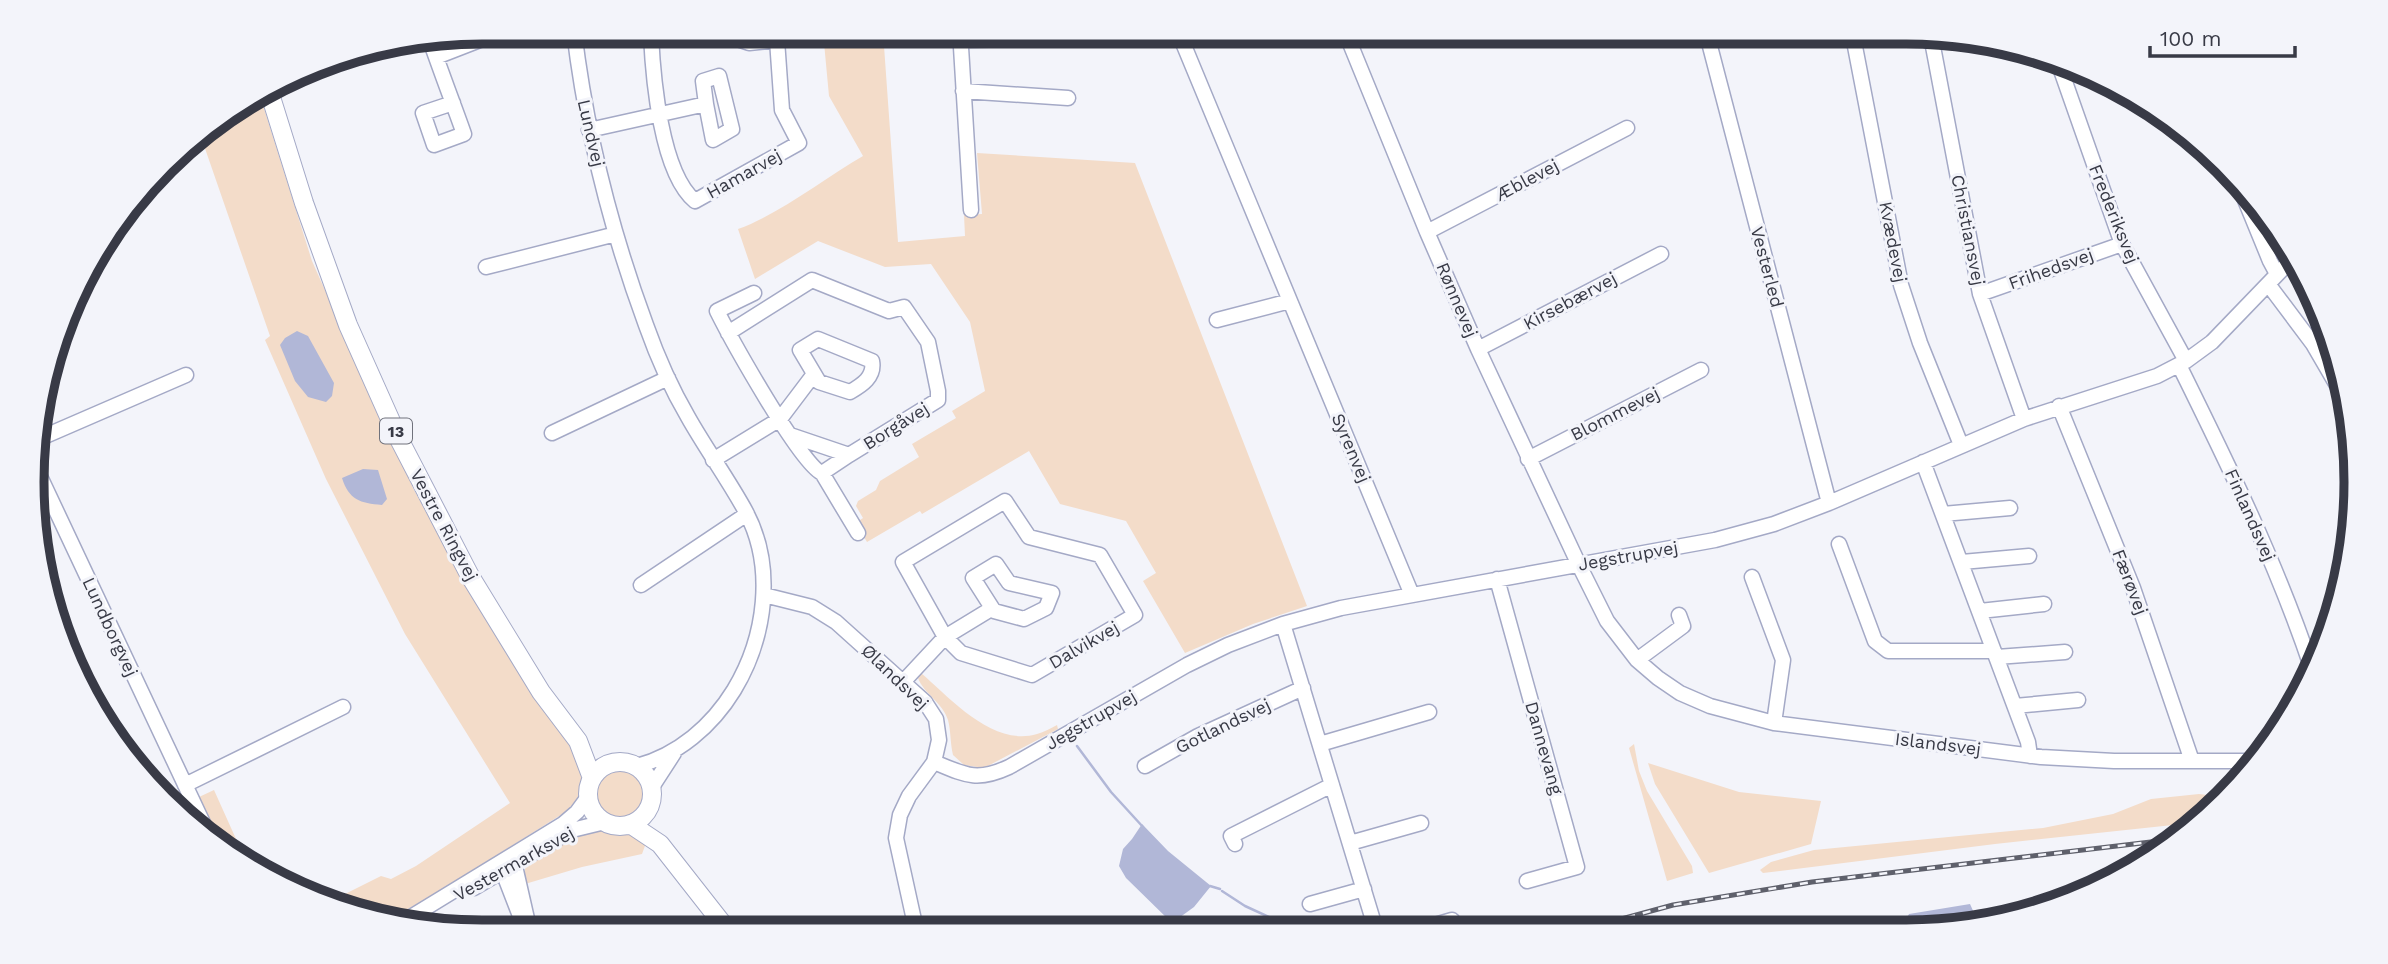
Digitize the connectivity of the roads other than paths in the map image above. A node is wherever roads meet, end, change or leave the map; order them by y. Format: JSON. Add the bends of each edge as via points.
{"nodes":[{"id":1,"x":470,"y":44,"type":"edge"},
{"id":2,"x":576,"y":44,"type":"edge"},
{"id":3,"x":651,"y":44,"type":"edge"},
{"id":4,"x":777,"y":44,"type":"edge"},
{"id":5,"x":961,"y":44,"type":"edge"},
{"id":6,"x":1183,"y":44,"type":"edge"},
{"id":7,"x":1350,"y":44,"type":"edge"},
{"id":8,"x":1709,"y":44,"type":"edge"},
{"id":9,"x":1854,"y":44,"type":"edge"},
{"id":10,"x":1933,"y":45,"type":"edge"},
{"id":11,"x":432,"y":46,"type":"edge"},
{"id":12,"x":436,"y":57,"type":"junction"},
{"id":13,"x":2062,"y":72,"type":"edge"},
{"id":14,"x":964,"y":91,"type":"junction"},
{"id":15,"x":271,"y":98,"type":"edge"},
{"id":16,"x":1068,"y":98,"type":"dead end"},
{"id":17,"x":453,"y":103,"type":"dead end"},
{"id":18,"x":706,"y":104,"type":"dead end"},
{"id":19,"x":660,"y":115,"type":"junction"},
{"id":20,"x":1627,"y":128,"type":"dead end"},
{"id":21,"x":589,"y":130,"type":"junction"},
{"id":22,"x":2249,"y":209,"type":"edge"},
{"id":23,"x":971,"y":210,"type":"dead end"},
{"id":24,"x":1427,"y":232,"type":"junction"},
{"id":25,"x":616,"y":234,"type":"junction"},
{"id":26,"x":2122,"y":244,"type":"junction"},
{"id":27,"x":1661,"y":254,"type":"dead end"},
{"id":28,"x":2287,"y":264,"type":"edge"},
{"id":29,"x":486,"y":267,"type":"dead end"},
{"id":30,"x":2273,"y":279,"type":"junction"},
{"id":31,"x":754,"y":293,"type":"dead end"},
{"id":32,"x":1980,"y":294,"type":"junction"},
{"id":33,"x":1290,"y":301,"type":"junction"},
{"id":34,"x":1217,"y":320,"type":"dead end"},
{"id":35,"x":728,"y":333,"type":"junction"},
{"id":36,"x":1478,"y":349,"type":"junction"},
{"id":37,"x":2182,"y":363,"type":"junction"},
{"id":38,"x":1701,"y":370,"type":"dead end"},
{"id":39,"x":2330,"y":373,"type":"edge"},
{"id":40,"x":814,"y":374,"type":"junction"},
{"id":41,"x":186,"y":375,"type":"dead end"},
{"id":42,"x":668,"y":378,"type":"junction"},
{"id":43,"x":2059,"y":406,"type":"junction"},
{"id":44,"x":780,"y":419,"type":"junction"},
{"id":45,"x":2024,"y":419,"type":"junction"},
{"id":46,"x":552,"y":433,"type":"dead end"},
{"id":47,"x":790,"y":435,"type":"junction"},
{"id":48,"x":46,"y":436,"type":"edge"},
{"id":49,"x":1961,"y":445,"type":"junction"},
{"id":50,"x":849,"y":455,"type":"junction"},
{"id":51,"x":1528,"y":459,"type":"junction"},
{"id":52,"x":713,"y":460,"type":"junction"},
{"id":53,"x":1923,"y":462,"type":"junction"},
{"id":54,"x":822,"y":473,"type":"junction"},
{"id":55,"x":44,"y":485,"type":"edge"},
{"id":56,"x":1829,"y":503,"type":"junction"},
{"id":57,"x":2010,"y":508,"type":"dead end"},
{"id":58,"x":747,"y":514,"type":"junction"},
{"id":59,"x":1943,"y":514,"type":"junction"},
{"id":60,"x":858,"y":533,"type":"dead end"},
{"id":61,"x":1839,"y":544,"type":"dead end"},
{"id":62,"x":2029,"y":556,"type":"dead end"},
{"id":63,"x":1962,"y":562,"type":"junction"},
{"id":64,"x":1579,"y":565,"type":"junction"},
{"id":65,"x":1752,"y":577,"type":"dead end"},
{"id":66,"x":1497,"y":579,"type":"junction"},
{"id":67,"x":641,"y":585,"type":"dead end"},
{"id":68,"x":764,"y":594,"type":"junction"},
{"id":69,"x":1412,"y":595,"type":"junction"},
{"id":70,"x":2044,"y":604,"type":"dead end"},
{"id":71,"x":991,"y":608,"type":"junction"},
{"id":72,"x":1980,"y":611,"type":"junction"},
{"id":73,"x":1679,"y":615,"type":"dead end"},
{"id":74,"x":1283,"y":624,"type":"junction"},
{"id":75,"x":946,"y":637,"type":"junction"},
{"id":76,"x":2065,"y":652,"type":"dead end"},
{"id":77,"x":1996,"y":654,"type":"junction"},
{"id":78,"x":2308,"y":657,"type":"edge"},
{"id":79,"x":1637,"y":660,"type":"junction"},
{"id":80,"x":904,"y":681,"type":"junction"},
{"id":81,"x":1303,"y":688,"type":"junction"},
{"id":82,"x":2078,"y":700,"type":"dead end"},
{"id":83,"x":2015,"y":706,"type":"junction"},
{"id":84,"x":342,"y":707,"type":"dead end"},
{"id":85,"x":1429,"y":712,"type":"dead end"},
{"id":86,"x":1774,"y":723,"type":"junction"},
{"id":87,"x":578,"y":741,"type":"junction"},
{"id":88,"x":1320,"y":744,"type":"junction"},
{"id":89,"x":675,"y":752,"type":"junction"},
{"id":90,"x":2030,"y":756,"type":"junction"},
{"id":91,"x":2192,"y":761,"type":"junction"},
{"id":92,"x":2244,"y":761,"type":"edge"},
{"id":93,"x":613,"y":762,"type":"junction"},
{"id":94,"x":934,"y":762,"type":"junction"},
{"id":95,"x":637,"y":766,"type":"junction"},
{"id":96,"x":1145,"y":766,"type":"dead end"},
{"id":97,"x":592,"y":778,"type":"junction"},
{"id":98,"x":185,"y":785,"type":"junction"},
{"id":99,"x":1332,"y":785,"type":"junction"},
{"id":100,"x":652,"y":788,"type":"junction"},
{"id":101,"x":588,"y":797,"type":"junction"},
{"id":102,"x":649,"y":809,"type":"junction"},
{"id":103,"x":200,"y":817,"type":"edge"},
{"id":104,"x":605,"y":822,"type":"junction"},
{"id":105,"x":1421,"y":823,"type":"dead end"},
{"id":106,"x":630,"y":824,"type":"junction"},
{"id":107,"x":1350,"y":843,"type":"junction"},
{"id":108,"x":660,"y":844,"type":"junction"},
{"id":109,"x":1235,"y":844,"type":"dead end"},
{"id":110,"x":505,"y":865,"type":"junction"},
{"id":111,"x":1527,"y":881,"type":"dead end"},
{"id":112,"x":1364,"y":889,"type":"junction"},
{"id":113,"x":1310,"y":904,"type":"dead end"},
{"id":114,"x":414,"y":915,"type":"edge"},
{"id":115,"x":525,"y":920,"type":"edge"},
{"id":116,"x":720,"y":920,"type":"edge"},
{"id":117,"x":914,"y":920,"type":"edge"},
{"id":118,"x":1373,"y":920,"type":"edge"}],
"edges":[{"from":1,"to":12,"type":"street"},
{"from":2,"to":21,"type":"street","name":"Lundvej"},
{"from":3,"to":19,"type":"street","name":"Hamarvej"},
{"from":4,"to":19,"type":"street","name":"Hamarvej","via":[[782,110],[799,143],[695,201],[675,174]]},
{"from":5,"to":14,"type":"street"},
{"from":6,"to":33,"type":"street","name":"Syrenvej"},
{"from":7,"to":24,"type":"street","name":"Rønnevej"},
{"from":8,"to":56,"type":"street","name":"Vesterled"},
{"from":9,"to":49,"type":"street","name":"Kvædevej","via":[[1901,285]]},
{"from":10,"to":32,"type":"street","name":"Christiansvej"},
{"from":11,"to":12,"type":"street"},
{"from":12,"to":17,"type":"street"},
{"from":13,"to":26,"type":"street","name":"Frederiksvej"},
{"from":14,"to":16,"type":"street"},
{"from":14,"to":23,"type":"street"},
{"from":15,"to":87,"type":"main road","name":"Vestre Ringvej","number":"13","via":[[348,326],[398,437],[476,587],[541,692]]},
{"from":18,"to":19,"type":"street"},
{"from":19,"to":21,"type":"street"},
{"from":20,"to":24,"type":"street","name":"Æblevej"},
{"from":21,"to":25,"type":"street","name":"Lundvej"},
{"from":22,"to":30,"type":"street"},
{"from":24,"to":36,"type":"street","name":"Rønnevej"},
{"from":25,"to":29,"type":"street"},
{"from":25,"to":42,"type":"street","name":"Lundvej"},
{"from":26,"to":32,"type":"street","name":"Frihedsvej"},
{"from":26,"to":37,"type":"street","name":"Frederiksvej"},
{"from":27,"to":36,"type":"street","name":"Kirsebærvej"},
{"from":28,"to":30,"type":"street","name":"Jegstrupvej"},
{"from":30,"to":37,"type":"street","name":"Jegstrupvej","via":[[2228,327]]},
{"from":30,"to":39,"type":"street"},
{"from":31,"to":35,"type":"street","via":[[717,311]]},
{"from":32,"to":45,"type":"street","name":"Christiansvej"},
{"from":33,"to":34,"type":"street"},
{"from":33,"to":69,"type":"street","name":"Syrenvej"},
{"from":35,"to":44,"type":"street"},
{"from":35,"to":50,"type":"street","name":"Borgåvej","via":[[811,280],[889,311],[904,307],[928,342],[937,400]]},
{"from":36,"to":51,"type":"street","name":"Rønnevej"},
{"from":37,"to":43,"type":"street","name":"Jegstrupvej","via":[[2157,376]]},
{"from":37,"to":78,"type":"street","name":"Finlandsvej","via":[[2238,484]]},
{"from":38,"to":51,"type":"street","name":"Blommevej"},
{"from":40,"to":40,"type":"street","via":[[819,382],[850,392],[865,383],[873,366],[872,361],[818,339],[800,351]]},
{"from":40,"to":44,"type":"street"},
{"from":41,"to":48,"type":"street"},
{"from":42,"to":46,"type":"street"},
{"from":42,"to":52,"type":"street","name":"Lundvej"},
{"from":43,"to":45,"type":"street","name":"Jegstrupvej"},
{"from":43,"to":91,"type":"street","name":"Færøvej","via":[[2133,588]]},
{"from":44,"to":47,"type":"street"},
{"from":44,"to":52,"type":"street"},
{"from":45,"to":49,"type":"street","name":"Jegstrupvej"},
{"from":47,"to":50,"type":"street","name":"Borgåvej"},
{"from":47,"to":54,"type":"street","via":[[815,471]]},
{"from":49,"to":53,"type":"street","name":"Jegstrupvej"},
{"from":50,"to":54,"type":"street","name":"Borgåvej"},
{"from":51,"to":64,"type":"street","name":"Rønnevej"},
{"from":52,"to":58,"type":"street","name":"Lundvej"},
{"from":53,"to":56,"type":"street","name":"Jegstrupvej"},
{"from":53,"to":59,"type":"street"},
{"from":54,"to":60,"type":"street"},
{"from":55,"to":98,"type":"street","name":"Lundborgvej"},
{"from":56,"to":64,"type":"street","name":"Jegstrupvej","via":[[1715,540]]},
{"from":57,"to":59,"type":"street"},
{"from":58,"to":67,"type":"street"},
{"from":58,"to":68,"type":"street","name":"Lundvej","via":[[762,563]]},
{"from":59,"to":63,"type":"street"},
{"from":61,"to":77,"type":"street","via":[[1875,640],[1888,651]]},
{"from":62,"to":63,"type":"street"},
{"from":63,"to":72,"type":"street"},
{"from":64,"to":66,"type":"street","name":"Jegstrupvej"},
{"from":64,"to":79,"type":"street","name":"Islandsvej","via":[[1607,621]]},
{"from":65,"to":86,"type":"street","via":[[1783,660]]},
{"from":66,"to":69,"type":"street","name":"Jegstrupvej"},
{"from":66,"to":111,"type":"street","name":"Dannevang","via":[[1577,867]]},
{"from":68,"to":80,"type":"street","name":"Ølandsvej","via":[[813,607]]},
{"from":68,"to":89,"type":"street","name":"Lundvej","via":[[760,627],[744,674],[706,726]]},
{"from":69,"to":74,"type":"street","name":"Jegstrupvej"},
{"from":70,"to":72,"type":"street"},
{"from":71,"to":71,"type":"street","via":[[1024,620],[1046,608],[1052,593],[1009,583],[996,564],[972,578]]},
{"from":71,"to":75,"type":"street"},
{"from":72,"to":77,"type":"street"},
{"from":73,"to":79,"type":"street","via":[[1683,626]]},
{"from":74,"to":81,"type":"street"},
{"from":74,"to":94,"type":"street","name":"Jegstrupvej","via":[[1187,665],[991,775],[973,777]]},
{"from":75,"to":75,"type":"street","name":"Dalvikvej","via":[[903,562],[1005,501],[1029,537],[1100,555],[1135,615],[1031,675],[961,653]]},
{"from":75,"to":80,"type":"street"},
{"from":76,"to":77,"type":"street"},
{"from":77,"to":83,"type":"street"},
{"from":79,"to":86,"type":"street","name":"Islandsvej","via":[[1680,693]]},
{"from":80,"to":94,"type":"street","name":"Ølandsvej","via":[[936,719],[939,740]]},
{"from":81,"to":88,"type":"street"},
{"from":81,"to":96,"type":"street","name":"Gotlandsvej"},
{"from":82,"to":83,"type":"street"},
{"from":83,"to":90,"type":"street"},
{"from":84,"to":98,"type":"street"},
{"from":85,"to":88,"type":"street"},
{"from":86,"to":90,"type":"street","name":"Islandsvej"},
{"from":87,"to":93,"type":"main road","name":"Vestre Ringvej","number":"13"},
{"from":87,"to":97,"type":"main road","name":"Vestre Ringvej","number":"13"},
{"from":88,"to":99,"type":"street"},
{"from":89,"to":95,"type":"street","name":"Lundvej"},
{"from":89,"to":100,"type":"street","name":"Lundvej"},
{"from":90,"to":91,"type":"street","name":"Islandsvej"},
{"from":91,"to":92,"type":"street","name":"Islandsvej"},
{"from":93,"to":95,"type":"main road","number":"13"},
{"from":93,"to":97,"type":"main road"},
{"from":94,"to":117,"type":"street","via":[[909,796],[896,838]]},
{"from":95,"to":100,"type":"main road"},
{"from":97,"to":101,"type":"main road"},
{"from":98,"to":103,"type":"street","name":"Lundborgvej"},
{"from":99,"to":107,"type":"street"},
{"from":99,"to":109,"type":"street","via":[[1231,836]]},
{"from":100,"to":102,"type":"main road"},
{"from":101,"to":104,"type":"main road"},
{"from":101,"to":110,"type":"street","name":"Vestermarksvej","via":[[563,824]]},
{"from":102,"to":106,"type":"main road"},
{"from":102,"to":108,"type":"main road"},
{"from":104,"to":106,"type":"main road"},
{"from":104,"to":110,"type":"street","name":"Vestermarksvej","via":[[572,830]]},
{"from":105,"to":107,"type":"street"},
{"from":106,"to":108,"type":"main road"},
{"from":107,"to":112,"type":"street"},
{"from":108,"to":116,"type":"main road"},
{"from":110,"to":114,"type":"street","name":"Vestermarksvej"},
{"from":110,"to":115,"type":"street"},
{"from":112,"to":113,"type":"street"},
{"from":112,"to":118,"type":"street"}]}
